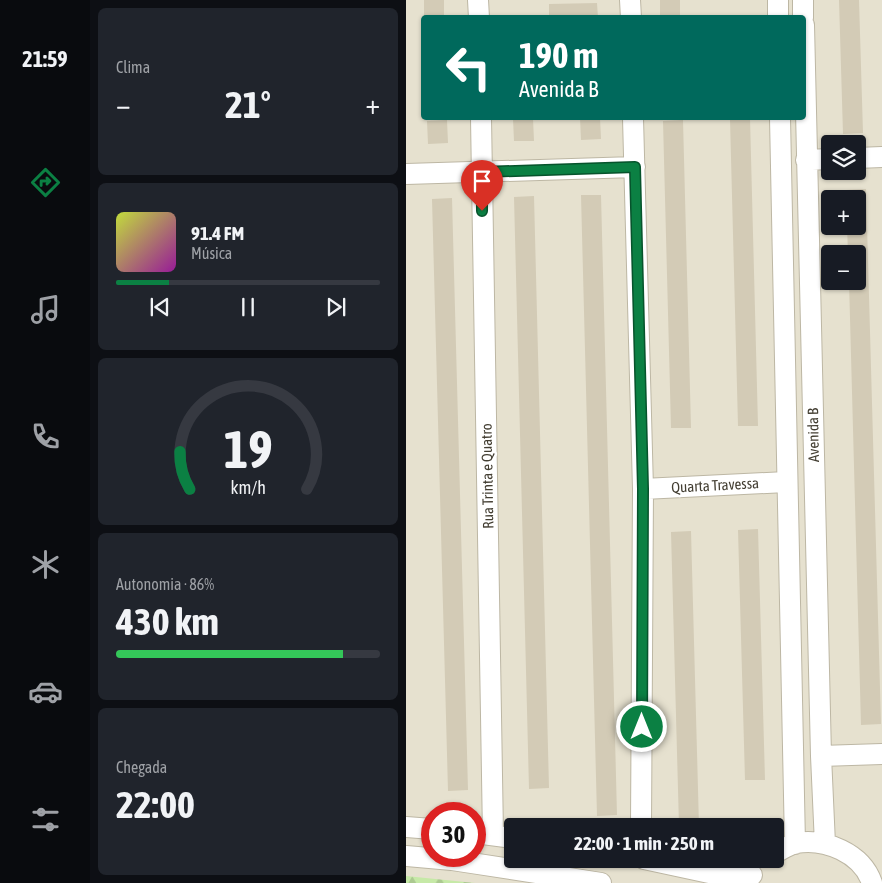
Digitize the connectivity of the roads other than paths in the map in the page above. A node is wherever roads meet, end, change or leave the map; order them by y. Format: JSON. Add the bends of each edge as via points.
{"nodes":[{"id":1,"x":478,"y":0,"type":"edge"},
{"id":2,"x":630,"y":0,"type":"edge"},
{"id":3,"x":778,"y":0,"type":"edge"},
{"id":4,"x":803,"y":0,"type":"edge"},
{"id":5,"x":478,"y":15,"type":"edge"},
{"id":6,"x":631,"y":15,"type":"edge"},
{"id":7,"x":778,"y":15,"type":"edge"},
{"id":8,"x":803,"y":15,"type":"edge"},
{"id":9,"x":481,"y":120,"type":"edge"},
{"id":10,"x":634,"y":120,"type":"edge"},
{"id":11,"x":780,"y":120,"type":"edge"},
{"id":12,"x":805,"y":120,"type":"edge"},
{"id":13,"x":882,"y":157,"type":"edge"},
{"id":14,"x":866,"y":158,"type":"edge"},
{"id":15,"x":821,"y":159,"type":"edge"},
{"id":16,"x":806,"y":160,"type":"junction"},
{"id":17,"x":635,"y":167,"type":"junction"},
{"id":18,"x":482,"y":172,"type":"junction"},
{"id":19,"x":406,"y":174,"type":"edge"},
{"id":20,"x":786,"y":482,"type":"junction"},
{"id":21,"x":643,"y":489,"type":"junction"},
{"id":22,"x":882,"y":754,"type":"edge"},
{"id":23,"x":821,"y":756,"type":"junction"},
{"id":24,"x":642,"y":818,"type":"edge"},
{"id":25,"x":406,"y":827,"type":"edge"},
{"id":26,"x":421,"y":828,"type":"edge"},
{"id":27,"x":493,"y":836,"type":"edge"},
{"id":28,"x":794,"y":844,"type":"junction"},
{"id":29,"x":825,"y":844,"type":"junction"},
{"id":30,"x":784,"y":849,"type":"edge"},
{"id":31,"x":406,"y":856,"type":"edge"},
{"id":32,"x":686,"y":868,"type":"edge"},
{"id":33,"x":759,"y":868,"type":"edge"},
{"id":34,"x":750,"y":879,"type":"edge"},
{"id":35,"x":601,"y":883,"type":"edge"},
{"id":36,"x":872,"y":883,"type":"edge"}],
"edges":[{"from":1,"to":5,"type":"street"},
{"from":2,"to":6,"type":"street"},
{"from":3,"to":7,"type":"street"},
{"from":4,"to":8,"type":"street"},
{"from":9,"to":18,"type":"street","name":"Rua Trinta e Quatro"},
{"from":10,"to":17,"type":"street"},
{"from":11,"to":20,"type":"street","name":"Avenida B"},
{"from":12,"to":16,"type":"street","name":"Avenida B"},
{"from":13,"to":14,"type":"street"},
{"from":15,"to":16,"type":"street"},
{"from":16,"to":23,"type":"street","name":"Avenida B"},
{"from":17,"to":18,"type":"street"},
{"from":17,"to":21,"type":"street"},
{"from":18,"to":19,"type":"street"},
{"from":18,"to":27,"type":"street","name":"Rua Trinta e Quatro"},
{"from":20,"to":21,"type":"street","name":"Quarta Travessa"},
{"from":20,"to":28,"type":"street","name":"Avenida B"},
{"from":21,"to":24,"type":"street"},
{"from":22,"to":23,"type":"street"},
{"from":23,"to":29,"type":"street","name":"Avenida B"},
{"from":25,"to":26,"type":"street"},
{"from":28,"to":29,"type":"street"},
{"from":28,"to":30,"type":"street"},
{"from":29,"to":36,"type":"street","via":[[839,848],[858,861]]},
{"from":31,"to":35,"type":"street"},
{"from":32,"to":34,"type":"street"},
{"from":33,"to":34,"type":"street"}]}
